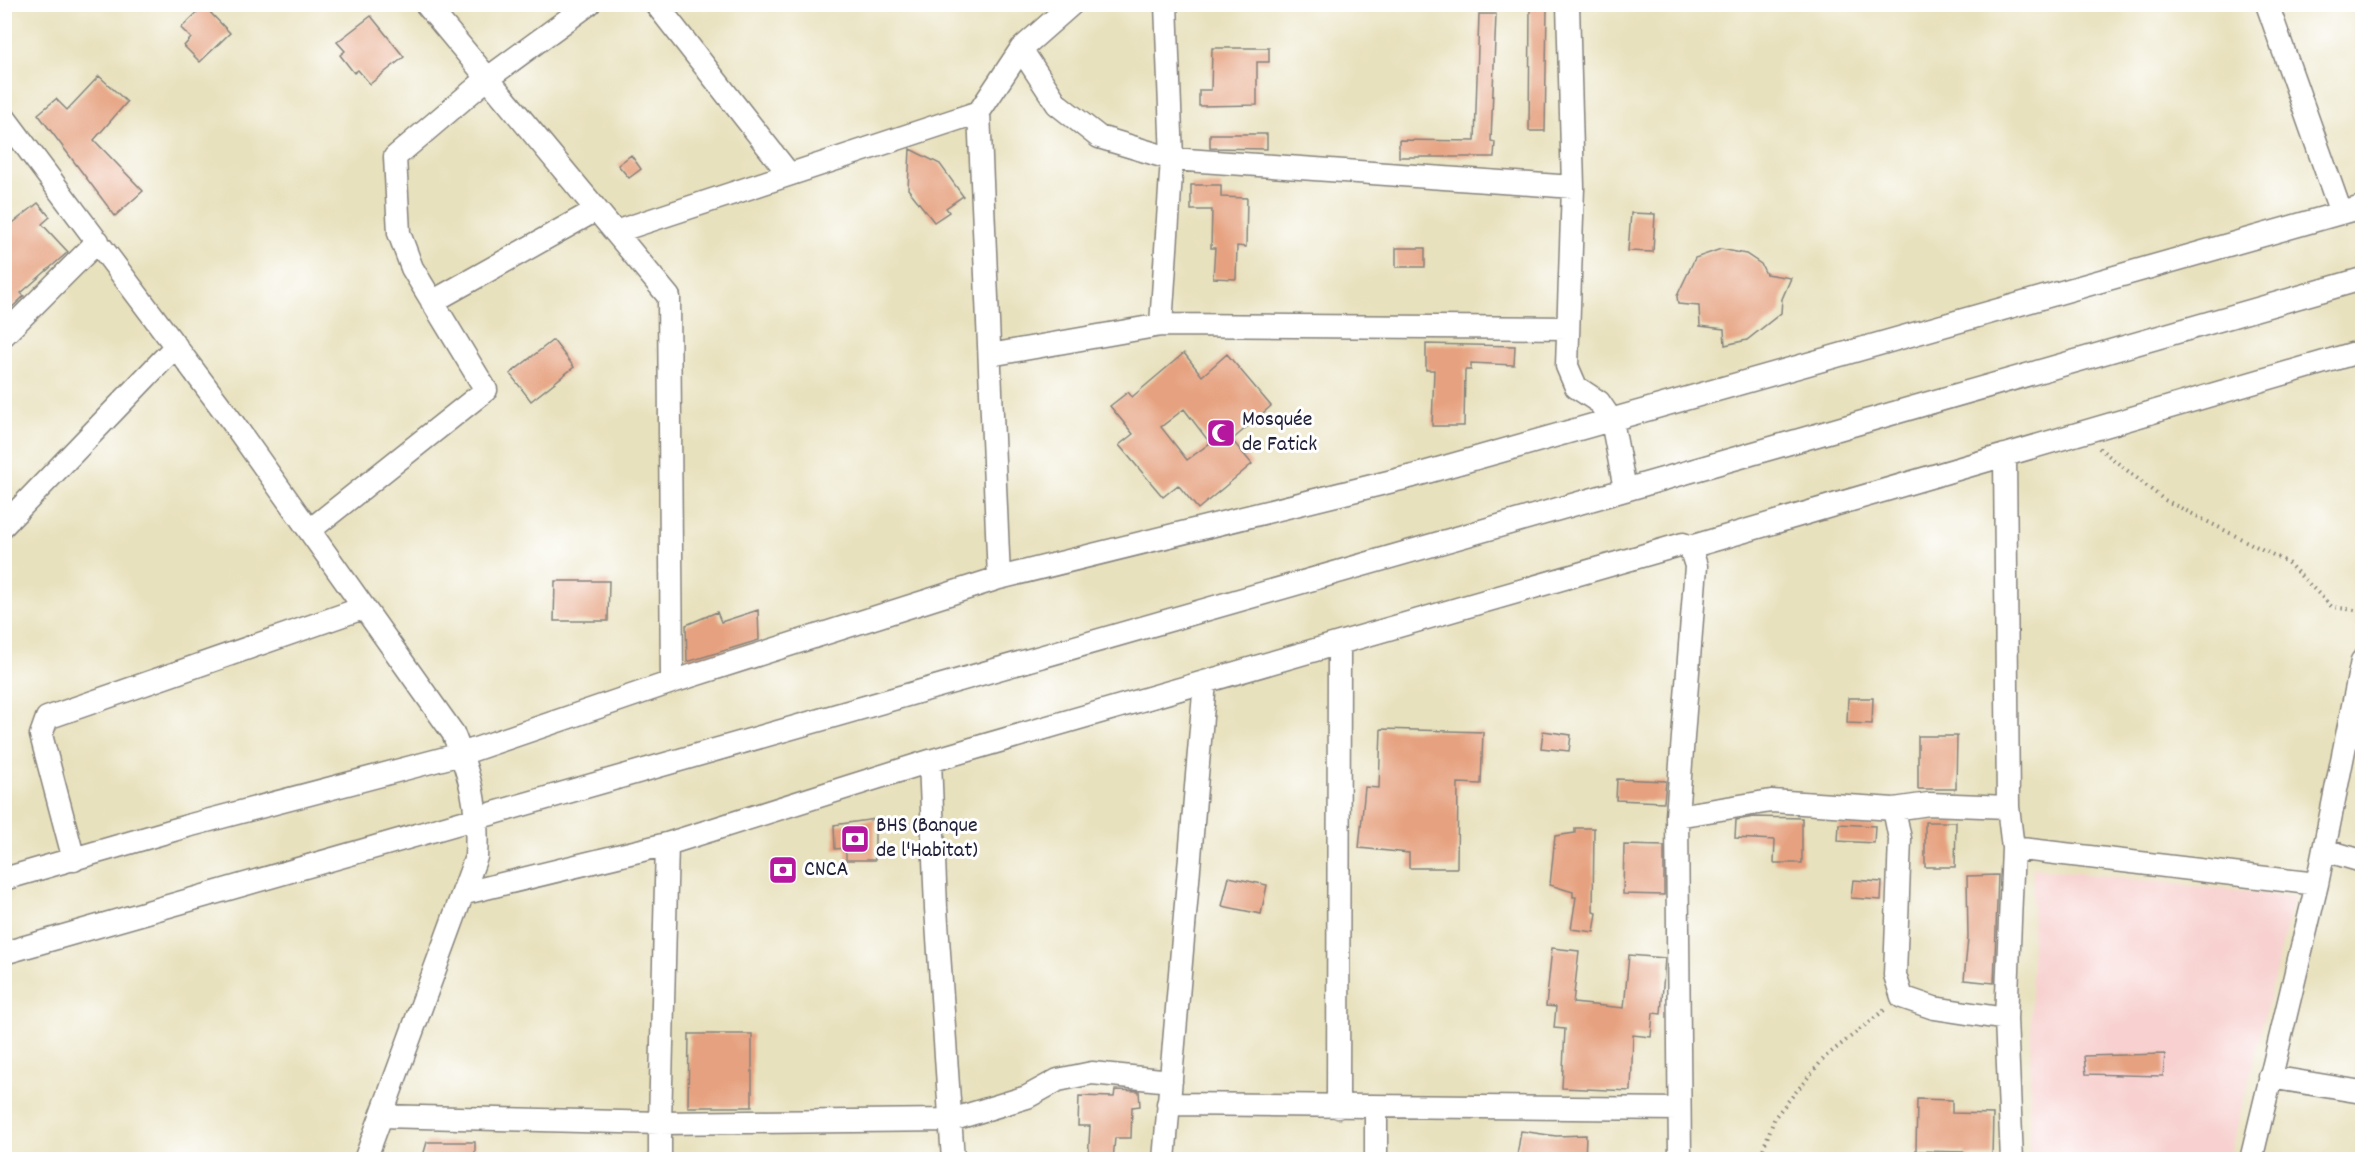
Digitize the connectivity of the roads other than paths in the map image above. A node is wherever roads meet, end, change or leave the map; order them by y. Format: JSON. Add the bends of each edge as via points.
{"nodes":[{"id":1,"x":426,"y":4,"type":"edge"},
{"id":2,"x":589,"y":4,"type":"edge"},
{"id":3,"x":656,"y":4,"type":"edge"},
{"id":4,"x":1072,"y":4,"type":"edge"},
{"id":5,"x":1167,"y":4,"type":"edge"},
{"id":6,"x":1568,"y":4,"type":"edge"},
{"id":7,"x":2267,"y":4,"type":"edge"},
{"id":8,"x":1021,"y":49,"type":"junction"},
{"id":9,"x":488,"y":78,"type":"junction"},
{"id":10,"x":979,"y":112,"type":"junction"},
{"id":11,"x":4,"y":117,"type":"edge"},
{"id":12,"x":1172,"y":159,"type":"junction"},
{"id":13,"x":789,"y":174,"type":"junction"},
{"id":14,"x":1573,"y":187,"type":"junction"},
{"id":15,"x":596,"y":210,"type":"junction"},
{"id":16,"x":2352,"y":210,"type":"edge"},
{"id":17,"x":615,"y":232,"type":"junction"},
{"id":18,"x":98,"y":241,"type":"junction"},
{"id":19,"x":2362,"y":279,"type":"edge"},
{"id":20,"x":432,"y":302,"type":"junction"},
{"id":21,"x":1161,"y":325,"type":"junction"},
{"id":22,"x":1568,"y":328,"type":"junction"},
{"id":23,"x":4,"y":335,"type":"edge"},
{"id":24,"x":176,"y":346,"type":"junction"},
{"id":25,"x":2362,"y":351,"type":"edge"},
{"id":26,"x":990,"y":355,"type":"junction"},
{"id":27,"x":1612,"y":421,"type":"junction"},
{"id":28,"x":2005,"y":455,"type":"junction"},
{"id":29,"x":1625,"y":489,"type":"junction"},
{"id":30,"x":4,"y":525,"type":"edge"},
{"id":31,"x":310,"y":530,"type":"junction"},
{"id":32,"x":1690,"y":547,"type":"junction"},
{"id":33,"x":999,"y":578,"type":"junction"},
{"id":34,"x":363,"y":608,"type":"junction"},
{"id":35,"x":1339,"y":643,"type":"junction"},
{"id":36,"x":2362,"y":661,"type":"edge"},
{"id":37,"x":672,"y":682,"type":"junction"},
{"id":38,"x":1205,"y":682,"type":"junction"},
{"id":39,"x":461,"y":754,"type":"junction"},
{"id":40,"x":930,"y":761,"type":"junction"},
{"id":41,"x":2008,"y":807,"type":"junction"},
{"id":42,"x":1894,"y":809,"type":"junction"},
{"id":43,"x":1677,"y":816,"type":"junction"},
{"id":44,"x":478,"y":820,"type":"junction"},
{"id":45,"x":667,"y":844,"type":"junction"},
{"id":46,"x":2013,"y":848,"type":"junction"},
{"id":47,"x":2324,"y":849,"type":"junction"},
{"id":48,"x":74,"y":860,"type":"junction"},
{"id":49,"x":2362,"y":861,"type":"edge"},
{"id":50,"x":4,"y":879,"type":"edge"},
{"id":51,"x":2317,"y":884,"type":"junction"},
{"id":52,"x":465,"y":893,"type":"junction"},
{"id":53,"x":4,"y":953,"type":"edge"},
{"id":54,"x":2006,"y":1019,"type":"junction"},
{"id":55,"x":2270,"y":1077,"type":"junction"},
{"id":56,"x":1171,"y":1081,"type":"junction"},
{"id":57,"x":2362,"y":1092,"type":"edge"},
{"id":58,"x":1168,"y":1104,"type":"junction"},
{"id":59,"x":1338,"y":1107,"type":"junction"},
{"id":60,"x":1376,"y":1108,"type":"junction"},
{"id":61,"x":1679,"y":1109,"type":"junction"},
{"id":62,"x":381,"y":1116,"type":"junction"},
{"id":63,"x":951,"y":1120,"type":"junction"},
{"id":64,"x":660,"y":1123,"type":"junction"},
{"id":65,"x":365,"y":1160,"type":"edge"},
{"id":66,"x":660,"y":1160,"type":"edge"},
{"id":67,"x":953,"y":1160,"type":"edge"},
{"id":68,"x":1164,"y":1160,"type":"edge"},
{"id":69,"x":1376,"y":1160,"type":"edge"},
{"id":70,"x":1680,"y":1160,"type":"edge"},
{"id":71,"x":2012,"y":1160,"type":"edge"},
{"id":72,"x":2251,"y":1160,"type":"edge"}],
"edges":[{"from":1,"to":9,"type":"street"},
{"from":2,"to":9,"type":"street"},
{"from":3,"to":13,"type":"street"},
{"from":4,"to":8,"type":"street"},
{"from":5,"to":12,"type":"street"},
{"from":6,"to":14,"type":"street"},
{"from":7,"to":16,"type":"street"},
{"from":8,"to":10,"type":"street"},
{"from":8,"to":12,"type":"street","via":[[1057,104],[1099,137]]},
{"from":9,"to":15,"type":"street"},
{"from":9,"to":20,"type":"street","via":[[395,157],[399,233],[412,268]]},
{"from":10,"to":13,"type":"street"},
{"from":10,"to":26,"type":"street"},
{"from":11,"to":18,"type":"street"},
{"from":12,"to":14,"type":"street"},
{"from":12,"to":21,"type":"street"},
{"from":13,"to":17,"type":"street"},
{"from":14,"to":22,"type":"street"},
{"from":15,"to":17,"type":"street"},
{"from":15,"to":20,"type":"street"},
{"from":16,"to":27,"type":"street"},
{"from":17,"to":37,"type":"street","via":[[669,297]]},
{"from":18,"to":23,"type":"street"},
{"from":18,"to":24,"type":"street"},
{"from":19,"to":29,"type":"street"},
{"from":20,"to":31,"type":"street","via":[[486,390]]},
{"from":21,"to":22,"type":"street"},
{"from":21,"to":26,"type":"street"},
{"from":22,"to":27,"type":"street","via":[[1567,366],[1576,387],[1599,402]]},
{"from":24,"to":30,"type":"street"},
{"from":24,"to":31,"type":"street"},
{"from":25,"to":28,"type":"street"},
{"from":26,"to":33,"type":"street"},
{"from":27,"to":29,"type":"street"},
{"from":27,"to":33,"type":"street","via":[[1413,476]]},
{"from":28,"to":32,"type":"street"},
{"from":28,"to":41,"type":"street"},
{"from":29,"to":44,"type":"street"},
{"from":31,"to":34,"type":"street"},
{"from":32,"to":35,"type":"street","via":[[1683,544]]},
{"from":32,"to":43,"type":"street","via":[[1695,576]]},
{"from":33,"to":37,"type":"street"},
{"from":34,"to":39,"type":"street","via":[[453,732]]},
{"from":34,"to":48,"type":"street","via":[[47,718],[41,735]]},
{"from":35,"to":38,"type":"street"},
{"from":35,"to":59,"type":"street"},
{"from":36,"to":47,"type":"street"},
{"from":37,"to":39,"type":"street"},
{"from":38,"to":40,"type":"street"},
{"from":38,"to":56,"type":"street"},
{"from":39,"to":44,"type":"street"},
{"from":39,"to":48,"type":"street"},
{"from":40,"to":45,"type":"street"},
{"from":40,"to":63,"type":"street"},
{"from":41,"to":42,"type":"street","via":[[1929,804]]},
{"from":41,"to":46,"type":"street"},
{"from":42,"to":43,"type":"street","via":[[1771,801]]},
{"from":42,"to":54,"type":"street","via":[[1900,839],[1895,975],[1902,997],[1934,1008]]},
{"from":43,"to":61,"type":"street"},
{"from":44,"to":52,"type":"street","via":[[476,857]]},
{"from":44,"to":53,"type":"street"},
{"from":45,"to":52,"type":"street"},
{"from":45,"to":64,"type":"street"},
{"from":46,"to":51,"type":"street"},
{"from":46,"to":54,"type":"street"},
{"from":47,"to":49,"type":"street"},
{"from":47,"to":51,"type":"street"},
{"from":48,"to":50,"type":"street"},
{"from":51,"to":55,"type":"street"},
{"from":52,"to":62,"type":"street"},
{"from":54,"to":71,"type":"street"},
{"from":55,"to":57,"type":"street"},
{"from":55,"to":72,"type":"street"},
{"from":56,"to":58,"type":"street"},
{"from":56,"to":63,"type":"street","via":[[1092,1073],[1058,1080],[1027,1097]]},
{"from":58,"to":59,"type":"street"},
{"from":58,"to":68,"type":"street"},
{"from":59,"to":60,"type":"street"},
{"from":60,"to":61,"type":"street"},
{"from":60,"to":69,"type":"street"},
{"from":61,"to":70,"type":"street"},
{"from":62,"to":64,"type":"street"},
{"from":62,"to":65,"type":"street"},
{"from":63,"to":64,"type":"street"},
{"from":63,"to":67,"type":"street"},
{"from":64,"to":66,"type":"street"}]}
